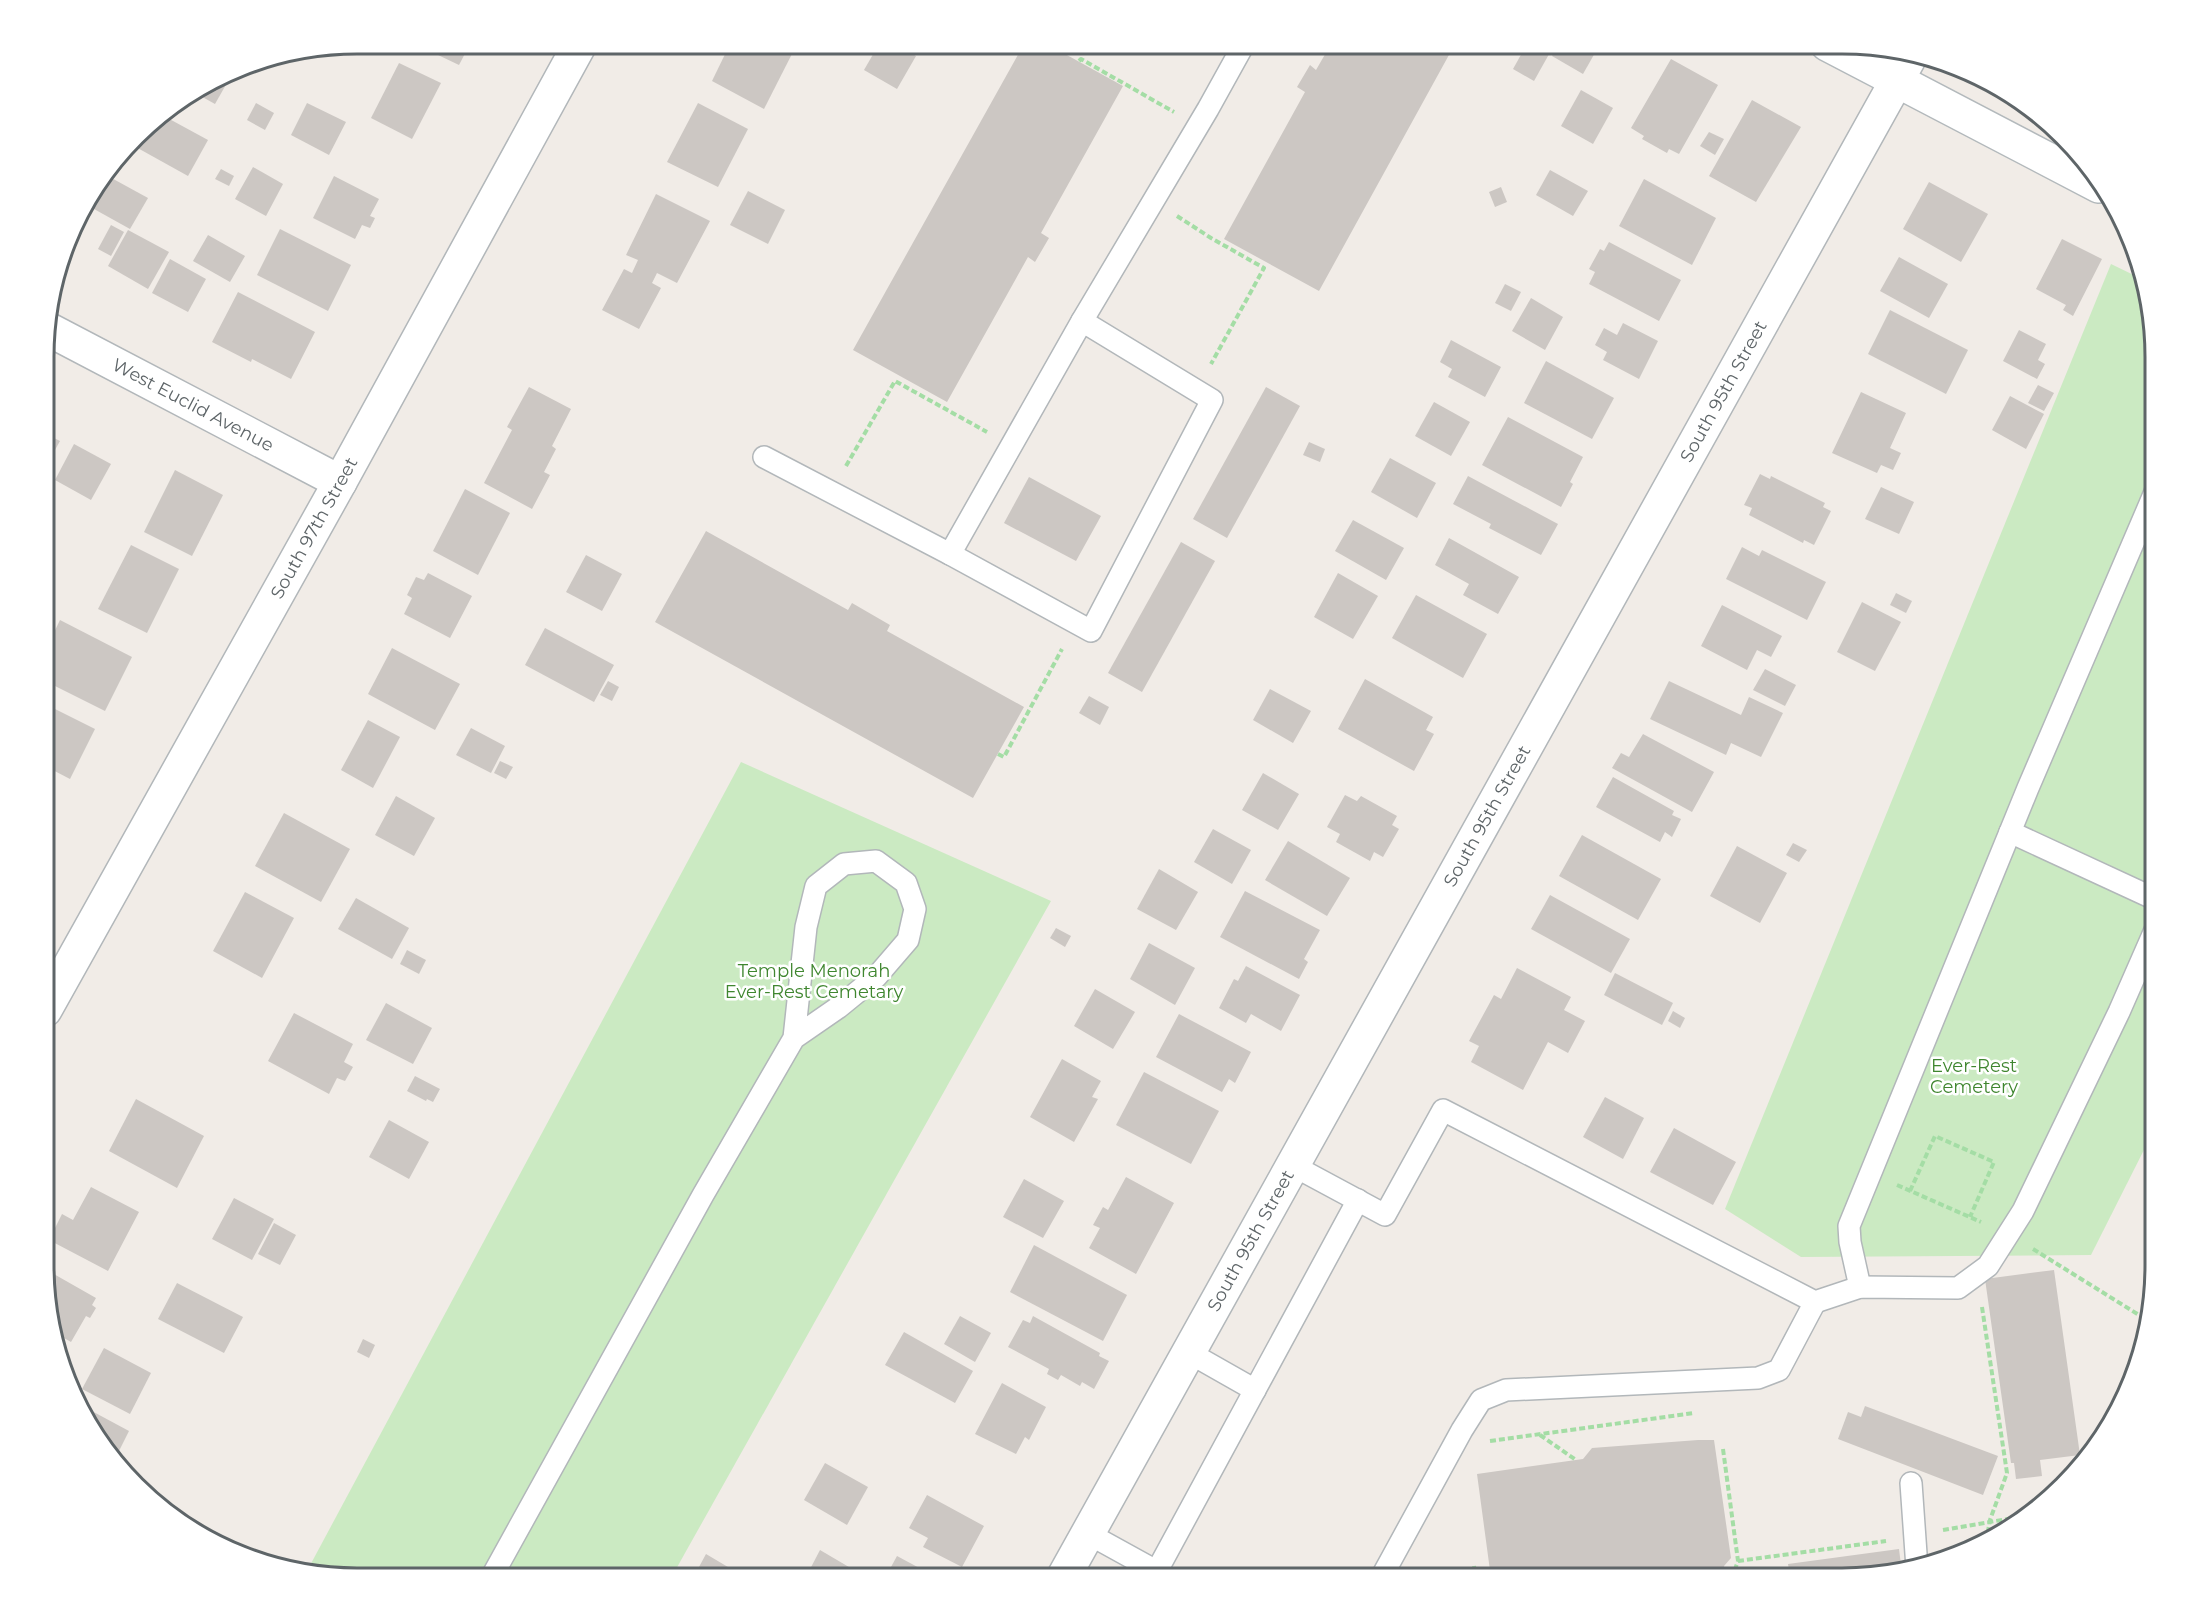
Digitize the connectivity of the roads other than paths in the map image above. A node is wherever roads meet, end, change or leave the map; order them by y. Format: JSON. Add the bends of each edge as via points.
{"nodes":[{"id":1,"x":575,"y":54,"type":"edge"},
{"id":2,"x":1238,"y":54,"type":"edge"},
{"id":3,"x":1862,"y":55,"type":"edge"},
{"id":4,"x":1904,"y":68,"type":"edge"},
{"id":5,"x":2087,"y":179,"type":"edge"},
{"id":6,"x":1082,"y":321,"type":"junction"},
{"id":7,"x":55,"y":333,"type":"edge"},
{"id":8,"x":764,"y":457,"type":"dead end"},
{"id":9,"x":340,"y":483,"type":"junction"},
{"id":10,"x":2145,"y":515,"type":"edge"},
{"id":11,"x":950,"y":554,"type":"junction"},
{"id":12,"x":2010,"y":832,"type":"junction"},
{"id":13,"x":2145,"y":894,"type":"edge"},
{"id":14,"x":2145,"y":953,"type":"edge"},
{"id":15,"x":54,"y":994,"type":"edge"},
{"id":16,"x":794,"y":1038,"type":"junction"},
{"id":17,"x":1292,"y":1165,"type":"junction"},
{"id":18,"x":1358,"y":1200,"type":"junction"},
{"id":19,"x":1860,"y":1287,"type":"junction"},
{"id":20,"x":1815,"y":1302,"type":"junction"},
{"id":21,"x":1188,"y":1352,"type":"junction"},
{"id":22,"x":1255,"y":1390,"type":"junction"},
{"id":23,"x":1911,"y":1483,"type":"dead end"},
{"id":24,"x":1087,"y":1533,"type":"junction"},
{"id":25,"x":1916,"y":1559,"type":"edge"},
{"id":26,"x":497,"y":1568,"type":"edge"},
{"id":27,"x":1068,"y":1568,"type":"edge"},
{"id":28,"x":1143,"y":1568,"type":"edge"},
{"id":29,"x":1158,"y":1568,"type":"edge"},
{"id":30,"x":1386,"y":1568,"type":"edge"}],
"edges":[{"from":1,"to":9,"type":"street","name":"South 97th Street"},
{"from":2,"to":6,"type":"lane"},
{"from":3,"to":4,"type":"street"},
{"from":4,"to":5,"type":"street"},
{"from":4,"to":17,"type":"street","name":"South 95th Street"},
{"from":6,"to":11,"type":"lane"},
{"from":6,"to":11,"type":"lane","via":[[1212,400],[1091,631]]},
{"from":7,"to":9,"type":"street","name":"West Euclid Avenue"},
{"from":8,"to":11,"type":"lane"},
{"from":9,"to":15,"type":"street","name":"South 97th Street"},
{"from":10,"to":12,"type":"lane"},
{"from":12,"to":13,"type":"lane"},
{"from":12,"to":19,"type":"lane","via":[[1849,1226]]},
{"from":14,"to":19,"type":"lane","via":[[2023,1212],[1988,1266],[1958,1288]]},
{"from":16,"to":16,"type":"lane","via":[[877,976],[908,940],[915,909],[906,883],[876,861],[844,864],[816,886],[806,927]]},
{"from":16,"to":26,"type":"lane"},
{"from":17,"to":18,"type":"lane"},
{"from":17,"to":21,"type":"street","name":"South 95th Street"},
{"from":18,"to":20,"type":"lane","via":[[1385,1215],[1443,1110]]},
{"from":18,"to":22,"type":"lane"},
{"from":19,"to":20,"type":"lane"},
{"from":20,"to":30,"type":"lane","via":[[1779,1370],[1758,1378],[1506,1390],[1481,1400]]},
{"from":21,"to":22,"type":"lane"},
{"from":21,"to":24,"type":"street","name":"South 95th Street"},
{"from":22,"to":29,"type":"lane"},
{"from":23,"to":25,"type":"lane"},
{"from":24,"to":27,"type":"street","name":"South 95th Street"},
{"from":24,"to":28,"type":"lane"}]}
